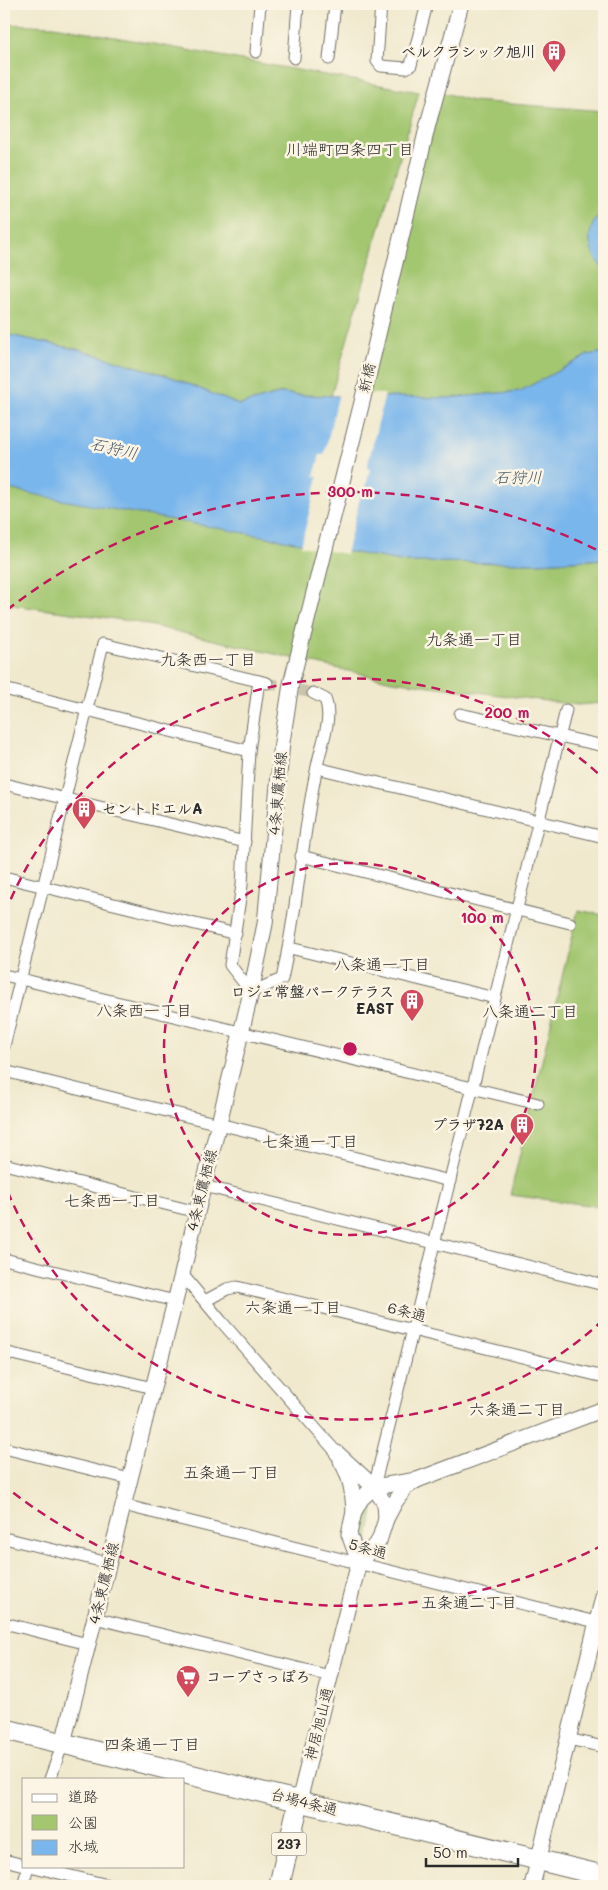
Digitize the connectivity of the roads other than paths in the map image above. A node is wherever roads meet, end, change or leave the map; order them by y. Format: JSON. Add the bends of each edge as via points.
{"nodes":[{"id":1,"x":260,"y":4,"type":"edge"},
{"id":2,"x":298,"y":4,"type":"edge"},
{"id":3,"x":335,"y":4,"type":"edge"},
{"id":4,"x":381,"y":4,"type":"edge"},
{"id":5,"x":427,"y":4,"type":"edge"},
{"id":6,"x":461,"y":4,"type":"edge"},
{"id":7,"x":256,"y":52,"type":"dead end"},
{"id":8,"x":294,"y":58,"type":"dead end"},
{"id":9,"x":330,"y":59,"type":"dead end"},
{"id":10,"x":304,"y":631,"type":"joint"},
{"id":11,"x":4,"y":689,"type":"edge"},
{"id":12,"x":313,"y":693,"type":"tunnel mouth"},
{"id":13,"x":87,"y":709,"type":"junction"},
{"id":14,"x":566,"y":710,"type":"dead end"},
{"id":15,"x":460,"y":714,"type":"dead end"},
{"id":16,"x":561,"y":735,"type":"junction"},
{"id":17,"x":604,"y":746,"type":"edge"},
{"id":18,"x":249,"y":750,"type":"junction"},
{"id":19,"x":317,"y":768,"type":"junction"},
{"id":20,"x":4,"y":784,"type":"edge"},
{"id":21,"x":65,"y":798,"type":"junction"},
{"id":22,"x":540,"y":821,"type":"junction"},
{"id":23,"x":604,"y":836,"type":"edge"},
{"id":24,"x":245,"y":842,"type":"junction"},
{"id":25,"x":301,"y":856,"type":"junction"},
{"id":26,"x":4,"y":877,"type":"edge"},
{"id":27,"x":43,"y":886,"type":"junction"},
{"id":28,"x":516,"y":910,"type":"junction"},
{"id":29,"x":570,"y":923,"type":"dead end"},
{"id":30,"x":236,"y":934,"type":"junction"},
{"id":31,"x":290,"y":948,"type":"junction"},
{"id":32,"x":4,"y":974,"type":"edge"},
{"id":33,"x":20,"y":979,"type":"junction"},
{"id":34,"x":251,"y":992,"type":"junction"},
{"id":35,"x":495,"y":998,"type":"junction"},
{"id":36,"x":241,"y":1033,"type":"junction"},
{"id":37,"x":4,"y":1046,"type":"edge"},
{"id":38,"x":4,"y":1071,"type":"edge"},
{"id":39,"x":472,"y":1088,"type":"junction"},
{"id":40,"x":538,"y":1104,"type":"dead end"},
{"id":41,"x":219,"y":1124,"type":"junction"},
{"id":42,"x":4,"y":1164,"type":"edge"},
{"id":43,"x":450,"y":1181,"type":"junction"},
{"id":44,"x":204,"y":1186,"type":"junction"},
{"id":45,"x":197,"y":1212,"type":"junction"},
{"id":46,"x":435,"y":1244,"type":"junction"},
{"id":47,"x":4,"y":1259,"type":"edge"},
{"id":48,"x":182,"y":1274,"type":"junction"},
{"id":49,"x":604,"y":1285,"type":"edge"},
{"id":50,"x":175,"y":1301,"type":"junction"},
{"id":51,"x":205,"y":1301,"type":"junction"},
{"id":52,"x":413,"y":1329,"type":"junction"},
{"id":53,"x":4,"y":1352,"type":"edge"},
{"id":54,"x":604,"y":1377,"type":"edge"},
{"id":55,"x":153,"y":1388,"type":"junction"},
{"id":56,"x":604,"y":1409,"type":"edge"},
{"id":57,"x":4,"y":1448,"type":"edge"},
{"id":58,"x":337,"y":1453,"type":"junction"},
{"id":59,"x":130,"y":1479,"type":"junction"},
{"id":60,"x":417,"y":1480,"type":"junction"},
{"id":61,"x":374,"y":1487,"type":"junction"},
{"id":62,"x":124,"y":1505,"type":"junction"},
{"id":63,"x":354,"y":1512,"type":"junction"},
{"id":64,"x":386,"y":1518,"type":"junction"},
{"id":65,"x":4,"y":1538,"type":"edge"},
{"id":66,"x":358,"y":1562,"type":"junction"},
{"id":67,"x":109,"y":1563,"type":"junction"},
{"id":68,"x":604,"y":1593,"type":"edge"},
{"id":69,"x":95,"y":1618,"type":"junction"},
{"id":70,"x":4,"y":1623,"type":"edge"},
{"id":71,"x":601,"y":1623,"type":"edge"},
{"id":72,"x":88,"y":1644,"type":"junction"},
{"id":73,"x":330,"y":1676,"type":"junction"},
{"id":74,"x":4,"y":1729,"type":"edge"},
{"id":75,"x":568,"y":1739,"type":"junction"},
{"id":76,"x":63,"y":1743,"type":"junction"},
{"id":77,"x":604,"y":1747,"type":"edge"},
{"id":78,"x":50,"y":1778,"type":"edge"},
{"id":79,"x":300,"y":1801,"type":"junction"},
{"id":80,"x":4,"y":1860,"type":"edge"},
{"id":81,"x":539,"y":1860,"type":"junction"},
{"id":82,"x":22,"y":1864,"type":"edge"},
{"id":83,"x":28,"y":1868,"type":"edge"},
{"id":84,"x":37,"y":1868,"type":"edge"},
{"id":85,"x":604,"y":1876,"type":"edge"},
{"id":86,"x":23,"y":1886,"type":"edge"},
{"id":87,"x":112,"y":1886,"type":"edge"},
{"id":88,"x":279,"y":1886,"type":"edge"},
{"id":89,"x":532,"y":1886,"type":"edge"}],
"edges":[{"from":1,"to":7,"type":"street"},
{"from":2,"to":8,"type":"street"},
{"from":3,"to":9,"type":"street"},
{"from":4,"to":5,"type":"street","via":[[377,62],[381,66],[406,68],[411,65]]},
{"from":6,"to":10,"type":"street","name":"新橋","via":[[428,124]]},
{"from":10,"to":34,"type":"street","name":"4条東鷹栖線","via":[[282,742],[266,924]]},
{"from":11,"to":13,"type":"street"},
{"from":12,"to":19,"type":"street","via":[[325,699],[328,715]]},
{"from":13,"to":18,"type":"street"},
{"from":13,"to":18,"type":"street","via":[[103,644],[263,682]]},
{"from":13,"to":21,"type":"street"},
{"from":14,"to":16,"type":"street"},
{"from":15,"to":16,"type":"street"},
{"from":16,"to":17,"type":"street"},
{"from":16,"to":22,"type":"street"},
{"from":18,"to":24,"type":"street"},
{"from":19,"to":22,"type":"street"},
{"from":19,"to":25,"type":"street"},
{"from":20,"to":21,"type":"street"},
{"from":21,"to":24,"type":"street"},
{"from":21,"to":27,"type":"street"},
{"from":22,"to":23,"type":"street"},
{"from":22,"to":28,"type":"street"},
{"from":24,"to":30,"type":"street"},
{"from":25,"to":28,"type":"street"},
{"from":25,"to":31,"type":"street"},
{"from":26,"to":27,"type":"street"},
{"from":27,"to":30,"type":"street"},
{"from":27,"to":33,"type":"street"},
{"from":28,"to":29,"type":"street"},
{"from":28,"to":35,"type":"street"},
{"from":30,"to":34,"type":"street","via":[[230,965]]},
{"from":31,"to":34,"type":"street","via":[[282,979]]},
{"from":31,"to":35,"type":"street"},
{"from":32,"to":33,"type":"street"},
{"from":33,"to":36,"type":"street"},
{"from":33,"to":37,"type":"street"},
{"from":34,"to":36,"type":"street","name":"4条東鷹栖線"},
{"from":35,"to":39,"type":"street"},
{"from":36,"to":39,"type":"street"},
{"from":36,"to":41,"type":"street","name":"4条東鷹栖線"},
{"from":38,"to":41,"type":"street"},
{"from":39,"to":40,"type":"street"},
{"from":39,"to":43,"type":"street"},
{"from":41,"to":43,"type":"street"},
{"from":41,"to":44,"type":"street","name":"4条東鷹栖線"},
{"from":42,"to":45,"type":"street"},
{"from":43,"to":46,"type":"street"},
{"from":44,"to":45,"type":"street","name":"4条東鷹栖線"},
{"from":44,"to":46,"type":"street"},
{"from":45,"to":48,"type":"street","name":"4条東鷹栖線"},
{"from":46,"to":49,"type":"street"},
{"from":46,"to":52,"type":"street"},
{"from":47,"to":50,"type":"street"},
{"from":48,"to":50,"type":"street","name":"4条東鷹栖線"},
{"from":48,"to":51,"type":"street"},
{"from":50,"to":55,"type":"street","name":"4条東鷹栖線"},
{"from":51,"to":52,"type":"street","name":"6条通","via":[[238,1286]]},
{"from":51,"to":58,"type":"street"},
{"from":52,"to":54,"type":"street","name":"6条通"},
{"from":52,"to":61,"type":"street"},
{"from":53,"to":55,"type":"street"},
{"from":55,"to":59,"type":"street","name":"4条東鷹栖線"},
{"from":56,"to":60,"type":"street"},
{"from":57,"to":59,"type":"street"},
{"from":58,"to":61,"type":"street"},
{"from":58,"to":63,"type":"street","via":[[348,1473]]},
{"from":59,"to":62,"type":"street","name":"4条東鷹栖線"},
{"from":60,"to":61,"type":"street"},
{"from":60,"to":64,"type":"street","via":[[406,1487]]},
{"from":61,"to":63,"type":"street","via":[[361,1499]]},
{"from":61,"to":64,"type":"street","via":[[385,1504]]},
{"from":62,"to":66,"type":"street","name":"5条通"},
{"from":62,"to":67,"type":"street","name":"4条東鷹栖線"},
{"from":63,"to":66,"type":"street","via":[[349,1534]]},
{"from":64,"to":66,"type":"street","via":[[380,1541]]},
{"from":65,"to":67,"type":"street"},
{"from":66,"to":71,"type":"street","name":"5条通"},
{"from":66,"to":73,"type":"street","name":"神居旭山通"},
{"from":67,"to":69,"type":"street","name":"4条東鷹栖線"},
{"from":68,"to":71,"type":"street"},
{"from":69,"to":72,"type":"street","name":"4条東鷹栖線"},
{"from":69,"to":73,"type":"street"},
{"from":70,"to":72,"type":"street"},
{"from":71,"to":75,"type":"street"},
{"from":72,"to":76,"type":"street","name":"4条東鷹栖線"},
{"from":73,"to":79,"type":"street","name":"神居旭山通"},
{"from":74,"to":76,"type":"highway","name":"台場4条通"},
{"from":75,"to":77,"type":"street"},
{"from":75,"to":81,"type":"street"},
{"from":76,"to":78,"type":"street"},
{"from":76,"to":79,"type":"highway","name":"台場4条通"},
{"from":79,"to":81,"type":"highway","name":"台場4条通"},
{"from":79,"to":88,"type":"highway","name":"神居旭山通","number":"237"},
{"from":80,"to":82,"type":"street"},
{"from":81,"to":85,"type":"highway","name":"台場4条通"},
{"from":81,"to":89,"type":"street"},
{"from":83,"to":86,"type":"street"},
{"from":84,"to":87,"type":"street"}]}
